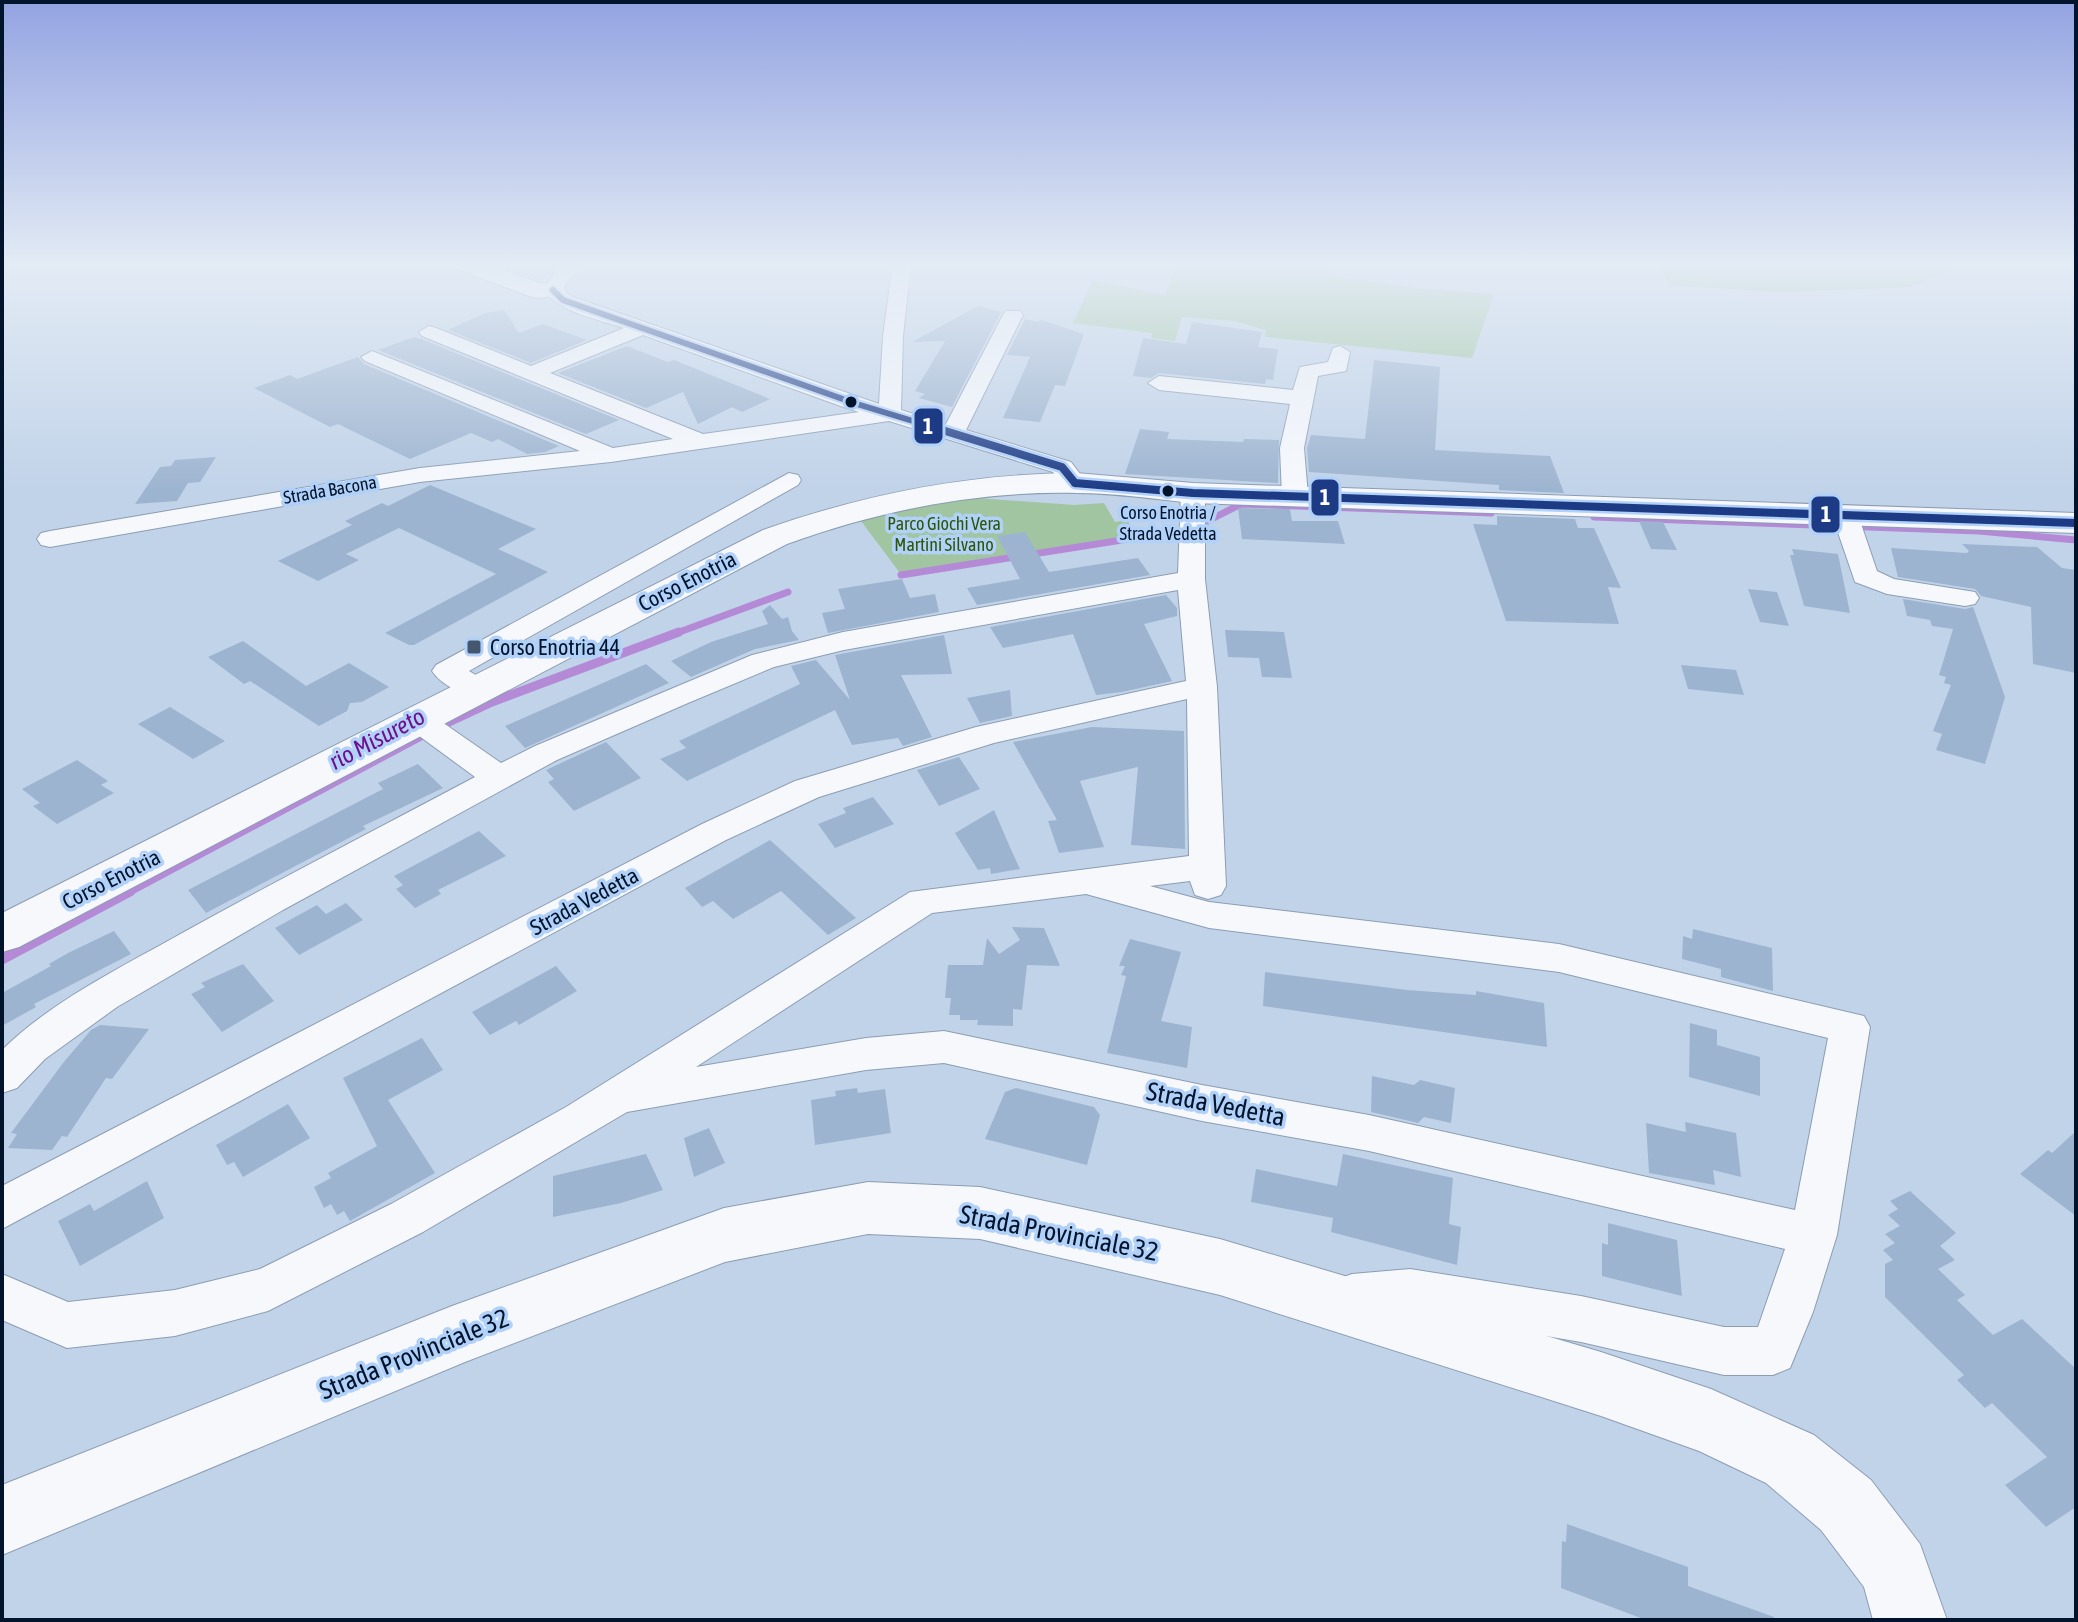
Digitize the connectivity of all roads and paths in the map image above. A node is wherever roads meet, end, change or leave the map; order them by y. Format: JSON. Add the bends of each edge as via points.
{"nodes":[{"id":1,"x":445,"y":339,"type":"edge"},
{"id":2,"x":616,"y":339,"type":"edge"},
{"id":3,"x":673,"y":339,"type":"edge"},
{"id":4,"x":893,"y":339,"type":"edge"},
{"id":5,"x":1001,"y":339,"type":"edge"},
{"id":6,"x":1340,"y":352,"type":"dead end"},
{"id":7,"x":372,"y":357,"type":"dead end"},
{"id":8,"x":529,"y":374,"type":"junction"},
{"id":9,"x":1159,"y":383,"type":"dead end"},
{"id":10,"x":1301,"y":398,"type":"junction"},
{"id":11,"x":890,"y":414,"type":"junction"},
{"id":12,"x":953,"y":433,"type":"junction"},
{"id":13,"x":700,"y":441,"type":"junction"},
{"id":14,"x":611,"y":455,"type":"junction"},
{"id":15,"x":789,"y":480,"type":"dead end"},
{"id":16,"x":1075,"y":483,"type":"junction"},
{"id":17,"x":1295,"y":496,"type":"junction"},
{"id":18,"x":1192,"y":517,"type":"junction"},
{"id":19,"x":1848,"y":522,"type":"junction"},
{"id":20,"x":2076,"y":523,"type":"edge"},
{"id":21,"x":50,"y":539,"type":"dead end"},
{"id":22,"x":627,"y":570,"type":"junction"},
{"id":23,"x":1191,"y":579,"type":"junction"},
{"id":24,"x":667,"y":591,"type":"junction"},
{"id":25,"x":1965,"y":598,"type":"dead end"},
{"id":26,"x":1202,"y":687,"type":"junction"},
{"id":27,"x":478,"y":689,"type":"junction"},
{"id":28,"x":427,"y":727,"type":"junction"},
{"id":29,"x":499,"y":778,"type":"junction"},
{"id":30,"x":1207,"y":866,"type":"junction"},
{"id":31,"x":1083,"y":880,"type":"junction"},
{"id":32,"x":1209,"y":915,"type":"junction"},
{"id":33,"x":2,"y":934,"type":"edge"},
{"id":34,"x":2,"y":1076,"type":"edge"},
{"id":35,"x":615,"y":1098,"type":"junction"},
{"id":36,"x":2,"y":1209,"type":"edge"},
{"id":37,"x":1814,"y":1235,"type":"junction"},
{"id":38,"x":2,"y":1296,"type":"edge"},
{"id":39,"x":1316,"y":1298,"type":"junction"},
{"id":40,"x":2,"y":1520,"type":"edge"},
{"id":41,"x":1910,"y":1620,"type":"edge"}],
"edges":[{"from":1,"to":8,"type":"street","name":"Strada Bacona"},
{"from":2,"to":8,"type":"street"},
{"from":3,"to":11,"type":"street"},
{"from":4,"to":11,"type":"street"},
{"from":5,"to":12,"type":"street"},
{"from":6,"to":10,"type":"street","via":[[1338,366],[1308,372]]},
{"from":7,"to":14,"type":"street"},
{"from":8,"to":13,"type":"street","name":"Strada Bacona"},
{"from":9,"to":10,"type":"street"},
{"from":10,"to":17,"type":"street","via":[[1292,448]]},
{"from":11,"to":12,"type":"street"},
{"from":11,"to":13,"type":"street","name":"Strada Bacona"},
{"from":12,"to":16,"type":"street","via":[[1062,467]]},
{"from":13,"to":14,"type":"street","name":"Strada Bacona"},
{"from":14,"to":21,"type":"street","name":"Strada Bacona","via":[[420,475]]},
{"from":15,"to":22,"type":"street"},
{"from":16,"to":18,"type":"main road","name":"Corso Enotria"},
{"from":16,"to":24,"type":"main road","name":"Corso Enotria","via":[[930,492],[874,503],[775,537]]},
{"from":17,"to":18,"type":"main road","name":"Corso Enotria"},
{"from":17,"to":19,"type":"main road","name":"Corso Enotria"},
{"from":18,"to":23,"type":"street"},
{"from":19,"to":20,"type":"main road","name":"Corso Enotria"},
{"from":19,"to":25,"type":"street","via":[[1865,576],[1887,586]]},
{"from":22,"to":24,"type":"street"},
{"from":22,"to":27,"type":"street","via":[[447,671]]},
{"from":23,"to":26,"type":"street"},
{"from":23,"to":29,"type":"street","via":[[843,641],[763,661]]},
{"from":24,"to":27,"type":"main road","name":"Corso Enotria"},
{"from":26,"to":30,"type":"street"},
{"from":26,"to":36,"type":"street","name":"Strada Vedetta","via":[[987,734],[807,789],[686,847]]},
{"from":27,"to":28,"type":"main road","name":"Corso Enotria"},
{"from":28,"to":29,"type":"street"},
{"from":28,"to":33,"type":"main road","name":"Corso Enotria"},
{"from":29,"to":34,"type":"street","via":[[103,996],[31,1047]]},
{"from":30,"to":31,"type":"street","name":"Strada Vedetta"},
{"from":30,"to":32,"type":"street"},
{"from":31,"to":32,"type":"street","name":"Strada Vedetta"},
{"from":31,"to":35,"type":"street","name":"Strada Vedetta","via":[[923,901]]},
{"from":32,"to":37,"type":"street","name":"Strada Vedetta","via":[[1559,958],[1850,1027]]},
{"from":35,"to":37,"type":"street","name":"Strada Vedetta","via":[[866,1054],[944,1047],[1369,1133]]},
{"from":35,"to":38,"type":"street","name":"Strada Vedetta","via":[[407,1218],[268,1289],[175,1313],[67,1325]]},
{"from":37,"to":39,"type":"street","name":"Strada Vedetta","via":[[1773,1351],[1724,1351],[1581,1319],[1410,1291]]},
{"from":39,"to":40,"type":"main road","name":"Strada Provinciale 32","via":[[1220,1267],[980,1213],[868,1208],[724,1235],[452,1337]]},
{"from":39,"to":41,"type":"main road","name":"Strada Provinciale 32","via":[[1615,1388],[1711,1422],[1790,1459],[1846,1505],[1895,1569]]}]}
